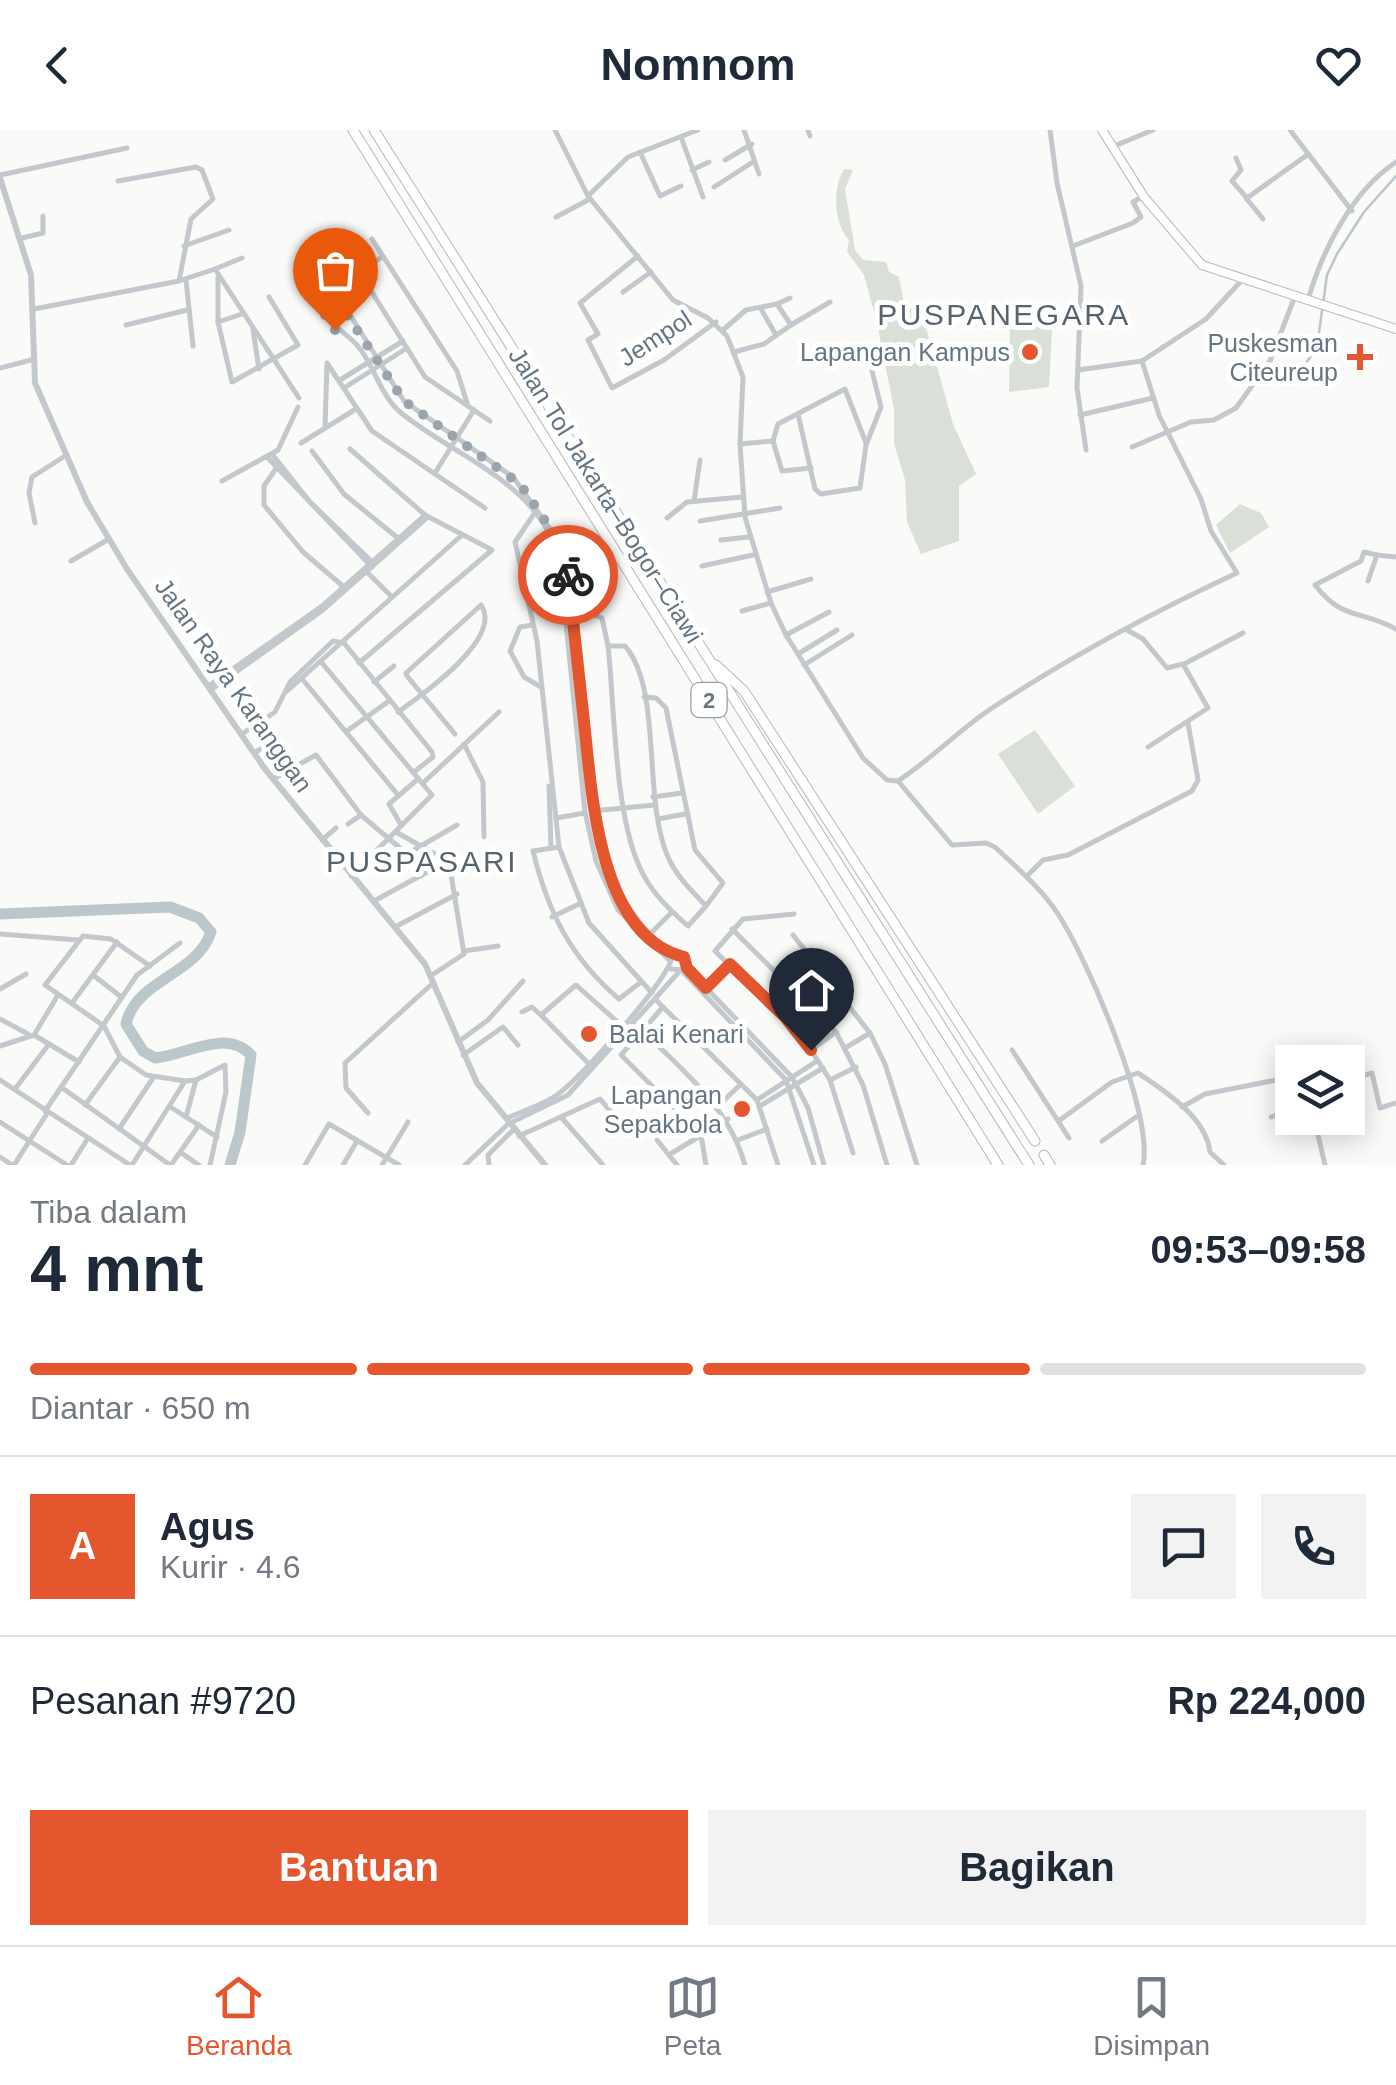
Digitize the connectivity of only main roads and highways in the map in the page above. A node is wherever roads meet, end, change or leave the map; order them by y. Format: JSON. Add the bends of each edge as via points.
{"nodes":[{"id":1,"x":353,"y":130,"type":"edge"},
{"id":2,"x":374,"y":130,"type":"edge"},
{"id":3,"x":1102,"y":130,"type":"edge"},
{"id":4,"x":1396,"y":329,"type":"edge"},
{"id":5,"x":713,"y":664,"type":"junction"},
{"id":6,"x":1034,"y":1141,"type":"dead end"},
{"id":7,"x":1044,"y":1155,"type":"dead end"},
{"id":8,"x":995,"y":1165,"type":"edge"},
{"id":9,"x":1030,"y":1165,"type":"edge"},
{"id":10,"x":1050,"y":1165,"type":"edge"}],
"edges":[{"from":1,"to":8,"type":"highway","name":"Jalan Tol Jakarta–Bogor–Ciawi","number":"2"},
{"from":2,"to":5,"type":"highway","name":"Jalan Tol Jakarta–Bogor–Ciawi","number":"2"},
{"from":3,"to":4,"type":"main road","via":[[1144,197],[1197,262]]},
{"from":5,"to":6,"type":"highway","via":[[733,677],[752,704]]},
{"from":5,"to":9,"type":"highway","name":"Jalan Tol Jakarta–Bogor–Ciawi","number":"2"},
{"from":7,"to":10,"type":"highway"}]}
